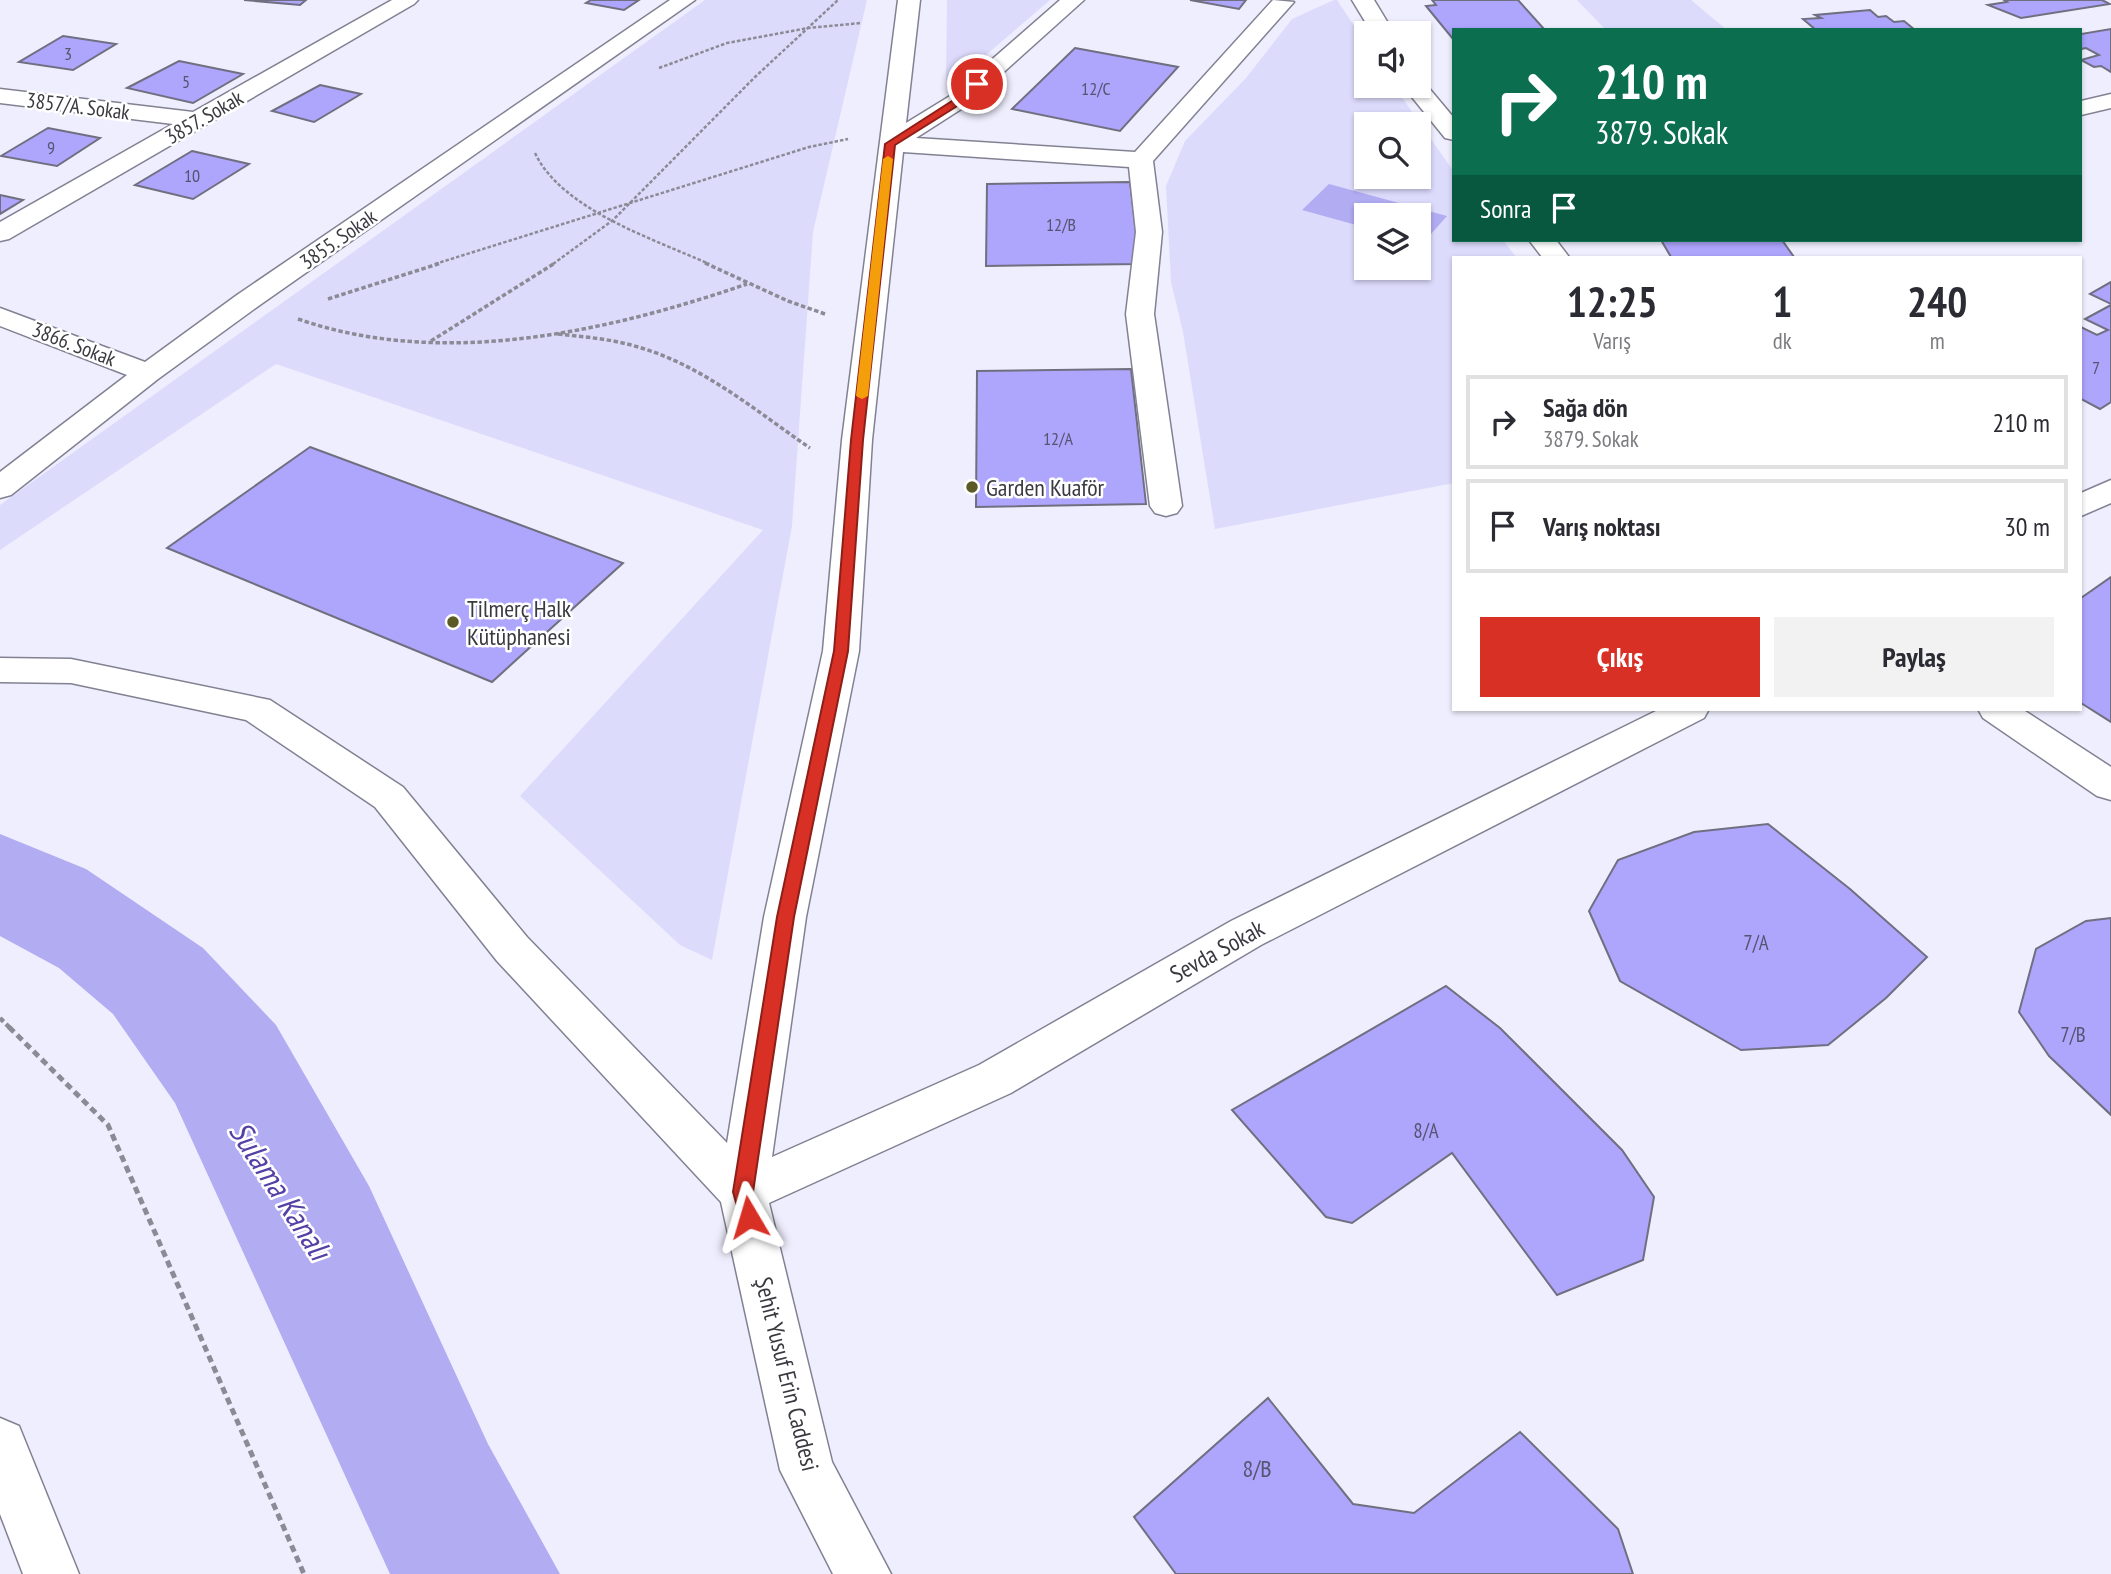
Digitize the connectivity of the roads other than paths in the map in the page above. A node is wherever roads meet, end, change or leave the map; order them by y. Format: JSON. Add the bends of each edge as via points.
{"nodes":[{"id":1,"x":407,"y":0,"type":"edge"},
{"id":2,"x":684,"y":0,"type":"edge"},
{"id":3,"x":1073,"y":0,"type":"edge"},
{"id":4,"x":1363,"y":0,"type":"edge"},
{"id":5,"x":1283,"y":2,"type":"dead end"},
{"id":6,"x":908,"y":10,"type":"edge"},
{"id":7,"x":1376,"y":21,"type":"edge"},
{"id":8,"x":0,"y":96,"type":"edge"},
{"id":9,"x":1425,"y":98,"type":"edge"},
{"id":10,"x":2111,"y":101,"type":"edge"},
{"id":11,"x":2082,"y":107,"type":"edge"},
{"id":12,"x":197,"y":120,"type":"junction"},
{"id":13,"x":1452,"y":131,"type":"edge"},
{"id":14,"x":892,"y":137,"type":"junction"},
{"id":15,"x":1141,"y":160,"type":"junction"},
{"id":16,"x":0,"y":233,"type":"edge"},
{"id":17,"x":1544,"y":242,"type":"edge"},
{"id":18,"x":1555,"y":256,"type":"edge"},
{"id":19,"x":0,"y":316,"type":"edge"},
{"id":20,"x":148,"y":373,"type":"junction"},
{"id":21,"x":0,"y":488,"type":"edge"},
{"id":22,"x":2111,"y":490,"type":"edge"},
{"id":23,"x":2082,"y":505,"type":"edge"},
{"id":24,"x":1166,"y":506,"type":"dead end"},
{"id":25,"x":0,"y":670,"type":"edge"},
{"id":26,"x":1687,"y":711,"type":"edge"},
{"id":27,"x":1999,"y":711,"type":"edge"},
{"id":28,"x":2111,"y":786,"type":"edge"},
{"id":29,"x":743,"y":1192,"type":"junction"},
{"id":30,"x":0,"y":1445,"type":"edge"},
{"id":31,"x":51,"y":1574,"type":"edge"},
{"id":32,"x":863,"y":1574,"type":"edge"}],
"edges":[{"from":1,"to":12,"type":"street","name":"3857. Sokak"},
{"from":2,"to":20,"type":"street","name":"3855. Sokak"},
{"from":3,"to":14,"type":"street","via":[[958,101]]},
{"from":4,"to":7,"type":"street"},
{"from":5,"to":15,"type":"street"},
{"from":6,"to":14,"type":"street","name":"Şehit Yusuf Erin Caddesi"},
{"from":8,"to":12,"type":"street","name":"3857/A. Sokak"},
{"from":9,"to":13,"type":"street"},
{"from":10,"to":11,"type":"street"},
{"from":12,"to":16,"type":"street","name":"3857. Sokak"},
{"from":14,"to":15,"type":"street"},
{"from":14,"to":29,"type":"street","name":"Şehit Yusuf Erin Caddesi","via":[[854,478],[841,651],[785,917]]},
{"from":15,"to":24,"type":"street","via":[[1149,232],[1140,314]]},
{"from":17,"to":18,"type":"street"},
{"from":19,"to":20,"type":"street","name":"3866. Sokak"},
{"from":20,"to":21,"type":"street","name":"3855. Sokak"},
{"from":22,"to":23,"type":"street"},
{"from":25,"to":29,"type":"street","via":[[71,671],[257,709],[389,797],[512,948]]},
{"from":26,"to":29,"type":"street","name":"Sevda Sokak","via":[[1246,933],[995,1079]]},
{"from":27,"to":28,"type":"street"},
{"from":29,"to":32,"type":"street","name":"Şehit Yusuf Erin Caddesi","via":[[807,1470]]},
{"from":30,"to":31,"type":"street"}]}
